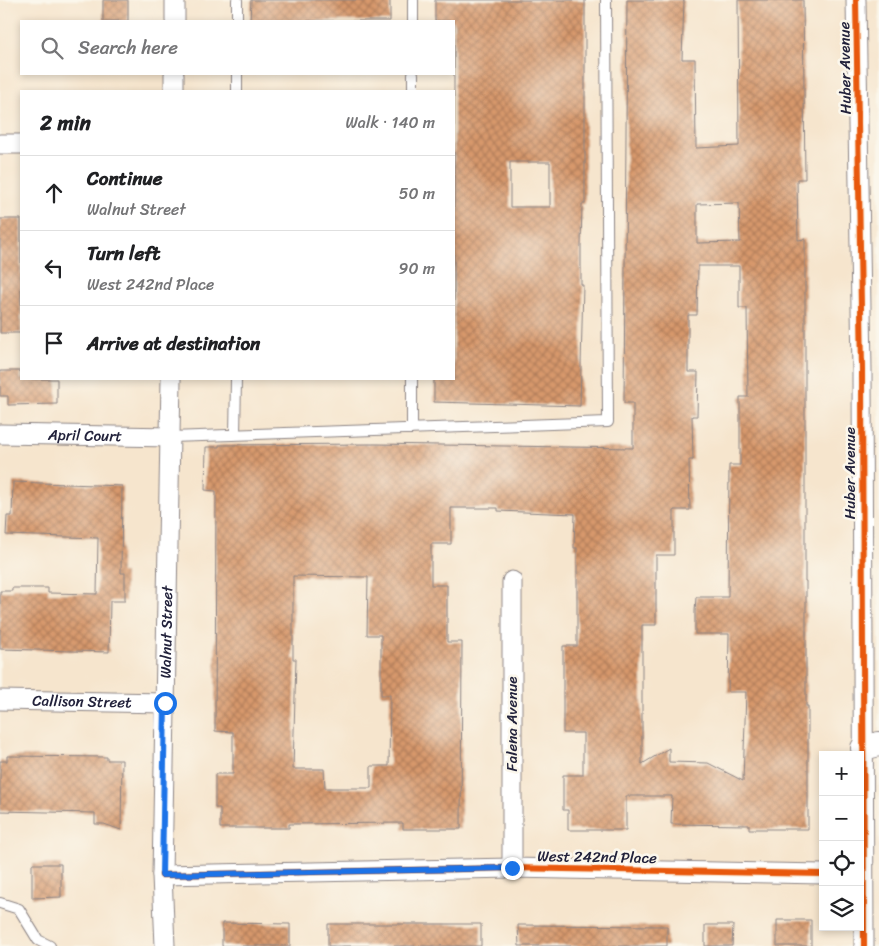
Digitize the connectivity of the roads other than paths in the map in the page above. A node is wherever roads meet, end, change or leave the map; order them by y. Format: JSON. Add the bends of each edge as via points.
{"nodes":[{"id":1,"x":175,"y":0,"type":"edge"},
{"id":2,"x":237,"y":0,"type":"edge"},
{"id":3,"x":413,"y":0,"type":"edge"},
{"id":4,"x":606,"y":0,"type":"edge"},
{"id":5,"x":856,"y":0,"type":"edge"},
{"id":6,"x":175,"y":20,"type":"edge"},
{"id":7,"x":237,"y":20,"type":"edge"},
{"id":8,"x":413,"y":20,"type":"edge"},
{"id":9,"x":174,"y":75,"type":"edge"},
{"id":10,"x":237,"y":75,"type":"edge"},
{"id":11,"x":413,"y":75,"type":"edge"},
{"id":12,"x":174,"y":90,"type":"edge"},
{"id":13,"x":237,"y":90,"type":"edge"},
{"id":14,"x":413,"y":90,"type":"edge"},
{"id":15,"x":0,"y":144,"type":"edge"},
{"id":16,"x":20,"y":144,"type":"edge"},
{"id":17,"x":871,"y":370,"type":"edge"},
{"id":18,"x":171,"y":380,"type":"edge"},
{"id":19,"x":236,"y":380,"type":"edge"},
{"id":20,"x":412,"y":380,"type":"edge"},
{"id":21,"x":412,"y":429,"type":"junction"},
{"id":22,"x":0,"y":434,"type":"edge"},
{"id":23,"x":235,"y":435,"type":"junction"},
{"id":24,"x":170,"y":437,"type":"junction"},
{"id":25,"x":512,"y":581,"type":"dead end"},
{"id":26,"x":0,"y":700,"type":"edge"},
{"id":27,"x":165,"y":703,"type":"junction"},
{"id":28,"x":871,"y":746,"type":"edge"},
{"id":29,"x":864,"y":841,"type":"edge"},
{"id":30,"x":512,"y":868,"type":"junction"},
{"id":31,"x":819,"y":874,"type":"edge"},
{"id":32,"x":162,"y":875,"type":"junction"},
{"id":33,"x":861,"y":886,"type":"edge"},
{"id":34,"x":0,"y":903,"type":"edge"},
{"id":35,"x":50,"y":946,"type":"edge"},
{"id":36,"x":165,"y":946,"type":"edge"},
{"id":37,"x":864,"y":946,"type":"edge"}],
"edges":[{"from":1,"to":6,"type":"street"},
{"from":2,"to":7,"type":"lane"},
{"from":3,"to":8,"type":"lane"},
{"from":4,"to":21,"type":"lane","via":[[608,422]]},
{"from":5,"to":17,"type":"street","name":"Huber Avenue"},
{"from":9,"to":12,"type":"street"},
{"from":10,"to":13,"type":"lane"},
{"from":11,"to":14,"type":"lane"},
{"from":15,"to":16,"type":"street"},
{"from":17,"to":28,"type":"street","name":"Huber Avenue"},
{"from":18,"to":24,"type":"street","name":"Walnut Street"},
{"from":19,"to":23,"type":"lane"},
{"from":20,"to":21,"type":"lane"},
{"from":21,"to":23,"type":"lane"},
{"from":22,"to":24,"type":"street","name":"April Court"},
{"from":23,"to":24,"type":"lane"},
{"from":24,"to":27,"type":"street","name":"Walnut Street"},
{"from":25,"to":30,"type":"street","name":"Falena Avenue"},
{"from":26,"to":27,"type":"street","name":"Callison Street"},
{"from":27,"to":32,"type":"street","name":"Walnut Street"},
{"from":28,"to":29,"type":"street","name":"Huber Avenue"},
{"from":30,"to":31,"type":"street","name":"West 242nd Place"},
{"from":30,"to":32,"type":"street","name":"West 242nd Place"},
{"from":32,"to":36,"type":"street","name":"Walnut Street"},
{"from":33,"to":37,"type":"street","name":"Huber Avenue"},
{"from":34,"to":35,"type":"lane","via":[[18,909],[38,940]]}]}
